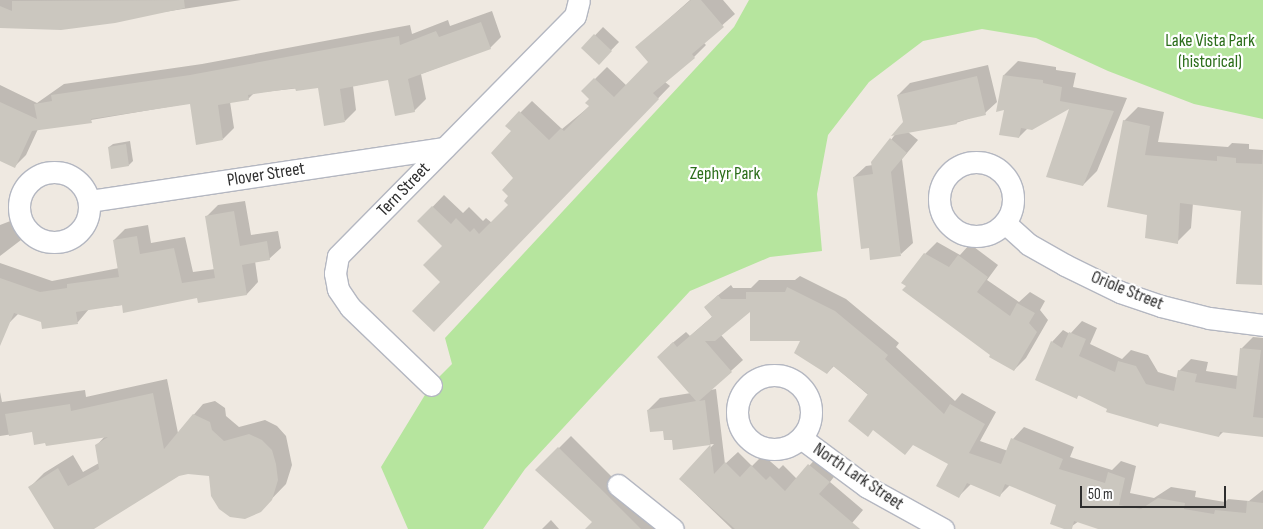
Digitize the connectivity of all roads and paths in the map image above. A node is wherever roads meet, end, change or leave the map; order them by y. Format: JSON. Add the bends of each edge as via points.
{"nodes":[{"id":1,"x":579,"y":0,"type":"edge"},
{"id":2,"x":444,"y":148,"type":"junction"},
{"id":3,"x":89,"y":201,"type":"dead end"},
{"id":4,"x":1005,"y":223,"type":"dead end"},
{"id":5,"x":1263,"y":324,"type":"edge"},
{"id":6,"x":431,"y":386,"type":"dead end"},
{"id":7,"x":800,"y":438,"type":"dead end"},
{"id":8,"x":618,"y":485,"type":"dead end"},
{"id":9,"x":672,"y":529,"type":"edge"},
{"id":10,"x":943,"y":529,"type":"edge"}],
"edges":[{"from":1,"to":2,"type":"street","name":"Tern Street","via":[[575,16]]},
{"from":2,"to":3,"type":"street","name":"Plover Street"},
{"from":2,"to":6,"type":"street","name":"Tern Street","via":[[338,256],[335,273],[338,289],[350,307]]},
{"from":4,"to":5,"type":"street","name":"Oriole Street","via":[[1028,244],[1120,292],[1209,318]]},
{"from":7,"to":10,"type":"street","name":"North Lark Street","via":[[867,487]]},
{"from":8,"to":9,"type":"street"}]}
